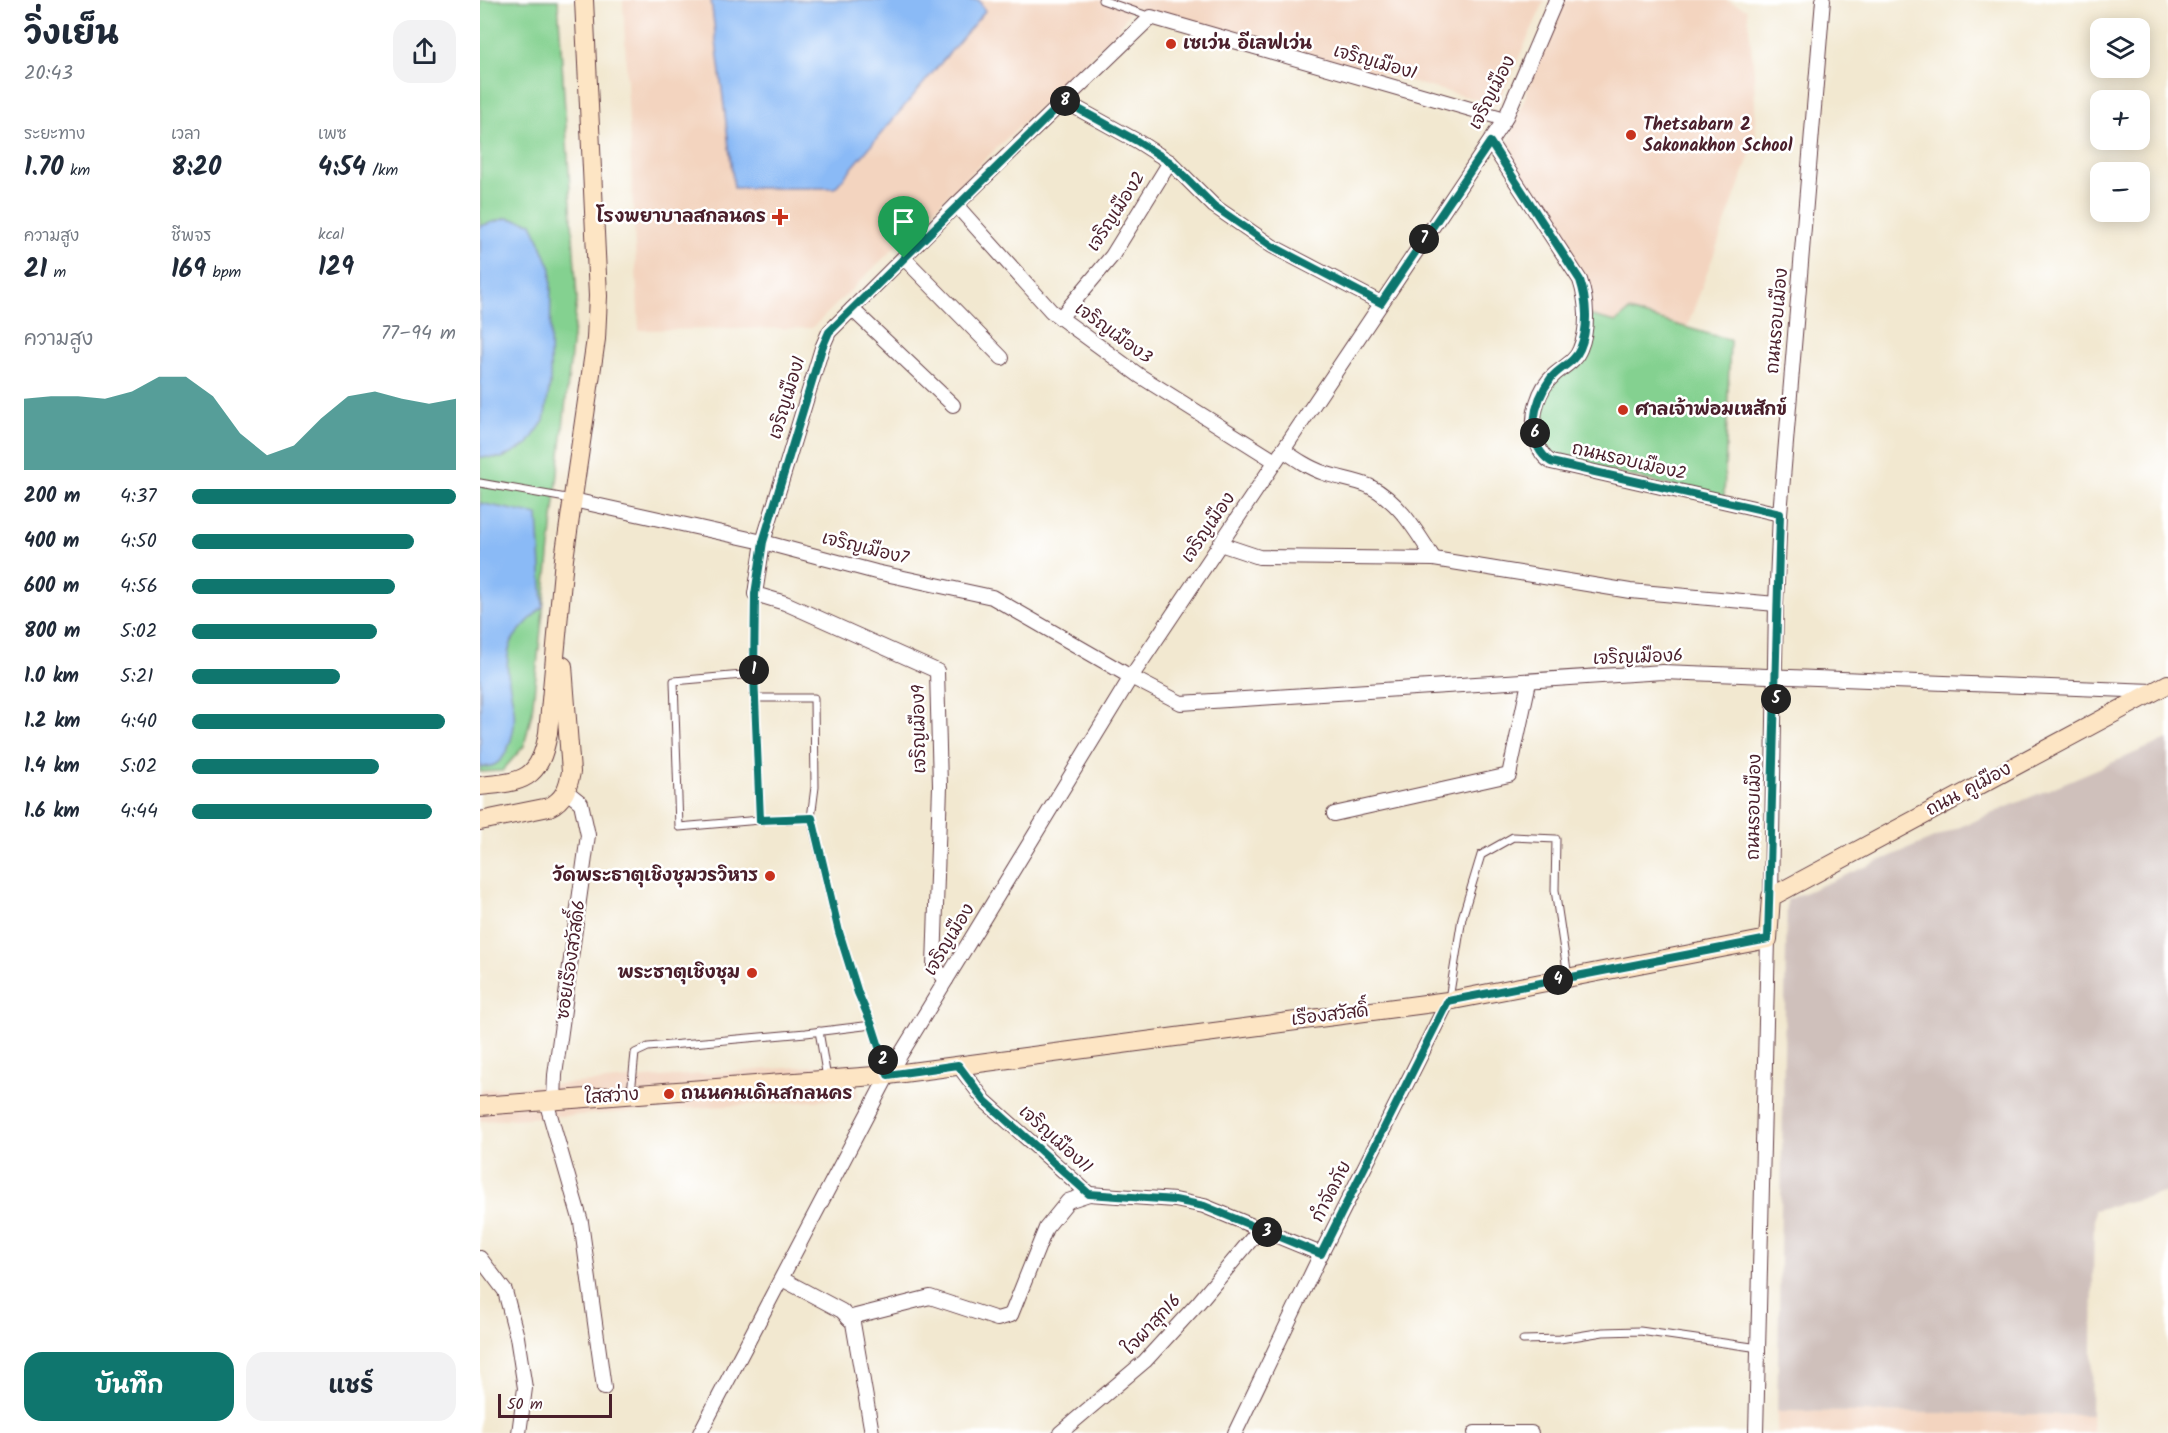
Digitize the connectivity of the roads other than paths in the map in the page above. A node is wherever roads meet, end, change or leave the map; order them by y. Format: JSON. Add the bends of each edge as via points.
{"nodes":[{"id":1,"x":584,"y":0,"type":"edge"},
{"id":2,"x":1102,"y":0,"type":"edge"},
{"id":3,"x":1557,"y":0,"type":"edge"},
{"id":4,"x":1823,"y":0,"type":"edge"},
{"id":5,"x":1151,"y":17,"type":"junction"},
{"id":6,"x":1064,"y":101,"type":"junction"},
{"id":7,"x":1505,"y":119,"type":"junction"},
{"id":8,"x":1490,"y":142,"type":"junction"},
{"id":9,"x":1170,"y":162,"type":"junction"},
{"id":10,"x":956,"y":205,"type":"junction"},
{"id":11,"x":904,"y":258,"type":"junction"},
{"id":12,"x":1381,"y":303,"type":"junction"},
{"id":13,"x":852,"y":309,"type":"junction"},
{"id":14,"x":1060,"y":318,"type":"junction"},
{"id":15,"x":1002,"y":358,"type":"dead end"},
{"id":16,"x":952,"y":405,"type":"dead end"},
{"id":17,"x":1279,"y":456,"type":"junction"},
{"id":18,"x":480,"y":483,"type":"edge"},
{"id":19,"x":573,"y":500,"type":"junction"},
{"id":20,"x":1780,"y":514,"type":"junction"},
{"id":21,"x":763,"y":542,"type":"junction"},
{"id":22,"x":1220,"y":544,"type":"junction"},
{"id":23,"x":1434,"y":559,"type":"junction"},
{"id":24,"x":755,"y":594,"type":"junction"},
{"id":25,"x":1776,"y":604,"type":"junction"},
{"id":26,"x":558,"y":610,"type":"junction"},
{"id":27,"x":754,"y":674,"type":"junction"},
{"id":28,"x":1131,"y":677,"type":"junction"},
{"id":29,"x":1776,"y":677,"type":"junction"},
{"id":30,"x":1529,"y":682,"type":"junction"},
{"id":31,"x":2160,"y":687,"type":"edge"},
{"id":32,"x":755,"y":698,"type":"junction"},
{"id":33,"x":480,"y":786,"type":"edge"},
{"id":34,"x":566,"y":791,"type":"junction"},
{"id":35,"x":1334,"y":814,"type":"dead end"},
{"id":36,"x":812,"y":818,"type":"junction"},
{"id":37,"x":760,"y":820,"type":"junction"},
{"id":38,"x":480,"y":821,"type":"edge"},
{"id":39,"x":1771,"y":897,"type":"junction"},
{"id":40,"x":1768,"y":939,"type":"junction"},
{"id":41,"x":1568,"y":978,"type":"junction"},
{"id":42,"x":946,"y":980,"type":"junction"},
{"id":43,"x":1448,"y":1001,"type":"junction"},
{"id":44,"x":872,"y":1025,"type":"junction"},
{"id":45,"x":819,"y":1031,"type":"junction"},
{"id":46,"x":958,"y":1065,"type":"junction"},
{"id":47,"x":888,"y":1075,"type":"junction"},
{"id":48,"x":827,"y":1080,"type":"junction"},
{"id":49,"x":631,"y":1096,"type":"junction"},
{"id":50,"x":550,"y":1101,"type":"junction"},
{"id":51,"x":480,"y":1106,"type":"edge"},
{"id":52,"x":1089,"y":1194,"type":"junction"},
{"id":53,"x":1260,"y":1229,"type":"junction"},
{"id":54,"x":1321,"y":1254,"type":"junction"},
{"id":55,"x":480,"y":1258,"type":"edge"},
{"id":56,"x":782,"y":1279,"type":"junction"},
{"id":57,"x":848,"y":1318,"type":"junction"},
{"id":58,"x":1523,"y":1340,"type":"dead end"},
{"id":59,"x":1759,"y":1348,"type":"junction"},
{"id":60,"x":603,"y":1388,"type":"dead end"},
{"id":61,"x":519,"y":1433,"type":"edge"},
{"id":62,"x":700,"y":1433,"type":"edge"},
{"id":63,"x":872,"y":1433,"type":"edge"},
{"id":64,"x":1060,"y":1433,"type":"edge"},
{"id":65,"x":1235,"y":1433,"type":"edge"},
{"id":66,"x":1475,"y":1433,"type":"edge"},
{"id":67,"x":1531,"y":1433,"type":"edge"},
{"id":68,"x":1756,"y":1433,"type":"edge"}],
"edges":[{"from":1,"to":19,"type":"street","via":[[598,296],[596,339]]},
{"from":2,"to":5,"type":"lane"},
{"from":3,"to":7,"type":"street","name":"เจริญเมือง"},
{"from":4,"to":20,"type":"street","name":"ถนนรอบเมือง"},
{"from":5,"to":6,"type":"street","name":"เจริญเมือง1"},
{"from":5,"to":7,"type":"street","name":"เจริญเมือง1"},
{"from":6,"to":9,"type":"street","name":"เจริญเมือง2"},
{"from":6,"to":10,"type":"street","name":"เจริญเมือง1"},
{"from":7,"to":8,"type":"street","name":"เจริญเมือง"},
{"from":8,"to":12,"type":"street","name":"เจริญเมือง"},
{"from":8,"to":20,"type":"street","name":"ถนนรอบเมือง2","via":[[1584,291],[1586,320],[1581,348],[1574,360],[1552,376],[1535,409],[1535,431],[1544,458]]},
{"from":9,"to":12,"type":"street","via":[[1214,206],[1272,246]]},
{"from":9,"to":14,"type":"street","name":"เจริญเมือง2","via":[[1112,256]]},
{"from":10,"to":11,"type":"street","name":"เจริญเมือง1"},
{"from":10,"to":14,"type":"street","name":"เจริญเมือง3"},
{"from":11,"to":13,"type":"street","name":"เจริญเมือง1"},
{"from":11,"to":15,"type":"street"},
{"from":12,"to":17,"type":"street","name":"เจริญเมือง"},
{"from":13,"to":16,"type":"street"},
{"from":13,"to":21,"type":"street","name":"เจริญเมือง1","via":[[829,332],[822,348]]},
{"from":14,"to":17,"type":"street","name":"เจริญเมือง3","via":[[1140,376]]},
{"from":17,"to":22,"type":"street","name":"เจริญเมือง"},
{"from":17,"to":23,"type":"street","name":"เจริญเมือง3","via":[[1380,493],[1409,521]]},
{"from":18,"to":19,"type":"lane"},
{"from":19,"to":21,"type":"street","name":"เจริญเมือง7"},
{"from":19,"to":26,"type":"street"},
{"from":20,"to":25,"type":"street","name":"ถนนรอบเมือง"},
{"from":21,"to":24,"type":"street","name":"เจริญเมือง1"},
{"from":21,"to":28,"type":"street","name":"เจริญเมือง7","via":[[992,597]]},
{"from":22,"to":23,"type":"street","via":[[1259,557]]},
{"from":22,"to":28,"type":"street","name":"เจริญเมือง"},
{"from":23,"to":25,"type":"street","via":[[1630,591]]},
{"from":24,"to":27,"type":"lane"},
{"from":24,"to":42,"type":"street","name":"เจริญเมือง9","via":[[785,603],[937,671],[940,786],[934,966]]},
{"from":25,"to":29,"type":"street","name":"ถนนรอบเมือง"},
{"from":26,"to":33,"type":"street","via":[[548,733],[541,762],[531,773],[512,783]]},
{"from":26,"to":34,"type":"street","via":[[571,772]]},
{"from":27,"to":32,"type":"lane"},
{"from":27,"to":37,"type":"lane","via":[[674,681],[679,827]]},
{"from":28,"to":30,"type":"street","name":"เจริญเมือง6","via":[[1181,703]]},
{"from":28,"to":42,"type":"street","name":"เจริญเมือง"},
{"from":29,"to":30,"type":"street","name":"เจริญเมือง6","via":[[1663,672]]},
{"from":29,"to":31,"type":"street","name":"เจริญเมือง6"},
{"from":29,"to":39,"type":"street","name":"ถนนรอบเมือง"},
{"from":30,"to":35,"type":"street","via":[[1509,775]]},
{"from":31,"to":39,"type":"street","name":"ถนน คูเมือง"},
{"from":32,"to":36,"type":"lane","via":[[814,698]]},
{"from":32,"to":37,"type":"lane"},
{"from":34,"to":38,"type":"street","via":[[549,807]]},
{"from":34,"to":50,"type":"street","name":"ซอยเรืองสวัสดิ์6","via":[[581,803],[588,835]]},
{"from":36,"to":37,"type":"lane"},
{"from":36,"to":44,"type":"lane","via":[[839,932]]},
{"from":39,"to":40,"type":"street"},
{"from":40,"to":41,"type":"street","name":"เรืองสวัสดิ์"},
{"from":40,"to":59,"type":"street"},
{"from":41,"to":43,"type":"street","name":"เรืองสวัสดิ์"},
{"from":41,"to":43,"type":"lane","via":[[1555,890],[1556,839],[1513,837],[1481,855],[1462,918]]},
{"from":42,"to":47,"type":"street","name":"เจริญเมือง"},
{"from":43,"to":46,"type":"street","name":"เรืองสวัสดิ์"},
{"from":43,"to":54,"type":"street","name":"กำจัดภัย"},
{"from":44,"to":45,"type":"lane"},
{"from":44,"to":47,"type":"lane"},
{"from":45,"to":48,"type":"lane"},
{"from":45,"to":49,"type":"lane","via":[[648,1047],[635,1053]]},
{"from":46,"to":47,"type":"street","name":"เรืองสวัสดิ์"},
{"from":46,"to":52,"type":"street","name":"เจริญเมือง11","via":[[985,1101]]},
{"from":47,"to":48,"type":"street","name":"ใสสว่าง"},
{"from":47,"to":56,"type":"street","name":"เจริญเมือง"},
{"from":48,"to":49,"type":"street","name":"ใสสว่าง"},
{"from":49,"to":50,"type":"street","name":"ใสสว่าง"},
{"from":50,"to":51,"type":"street","name":"ใสสว่าง"},
{"from":50,"to":60,"type":"street","name":"ซอยเรืองสวัสดิ์6","via":[[581,1222]]},
{"from":52,"to":53,"type":"street","name":"เจริญเมือง11","via":[[1175,1200],[1204,1206]]},
{"from":52,"to":57,"type":"street","via":[[1068,1201],[1046,1228],[1011,1315],[997,1318],[930,1297]]},
{"from":53,"to":54,"type":"street","name":"เจริญเมือง11"},
{"from":53,"to":64,"type":"street","name":"ใจผาสุก16","via":[[1145,1361]]},
{"from":54,"to":65,"type":"street","name":"กำจัดภัย"},
{"from":55,"to":61,"type":"street","via":[[505,1290],[516,1337],[525,1388]]},
{"from":56,"to":57,"type":"street"},
{"from":56,"to":62,"type":"street","name":"เจริญเมือง"},
{"from":57,"to":63,"type":"street","via":[[853,1323]]},
{"from":58,"to":59,"type":"lane","via":[[1640,1331]]},
{"from":59,"to":68,"type":"street"},
{"from":66,"to":67,"type":"street"}]}
